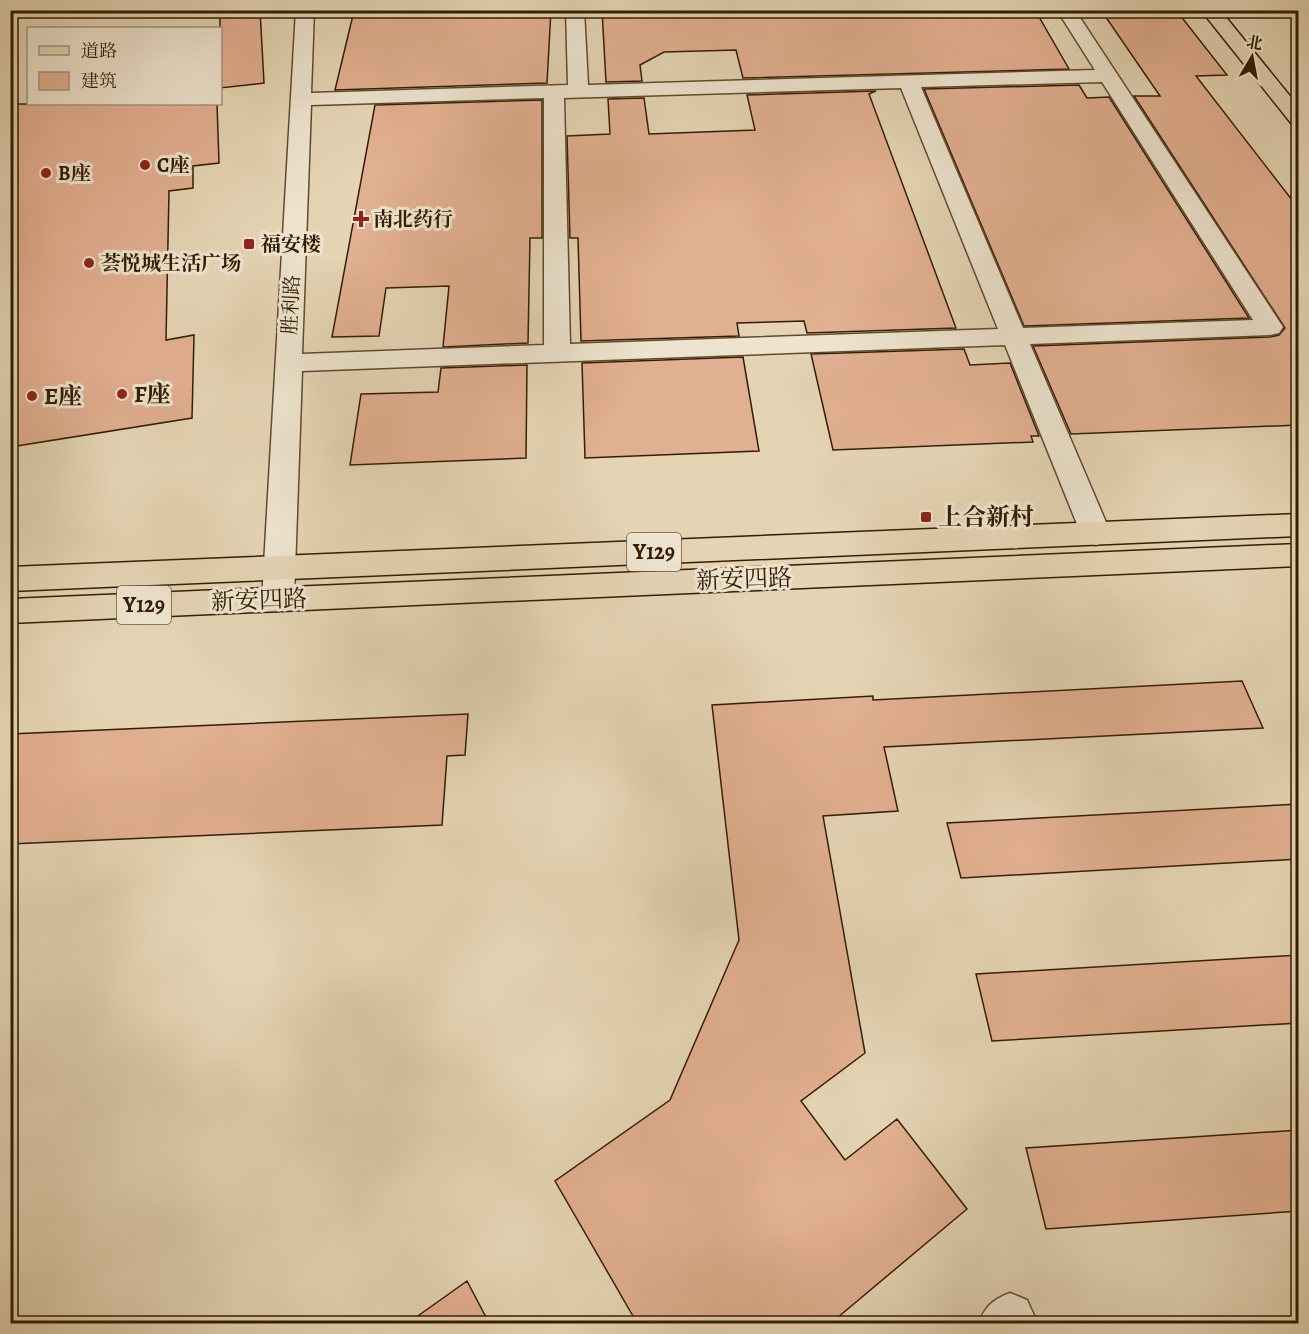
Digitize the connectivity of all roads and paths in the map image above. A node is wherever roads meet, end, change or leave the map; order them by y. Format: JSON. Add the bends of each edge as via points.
{"nodes":[{"id":1,"x":305,"y":10,"type":"edge"},
{"id":2,"x":575,"y":10,"type":"edge"},
{"id":3,"x":1066,"y":10,"type":"edge"},
{"id":4,"x":1210,"y":10,"type":"edge"},
{"id":5,"x":1108,"y":76,"type":"junction"},
{"id":6,"x":909,"y":82,"type":"junction"},
{"id":7,"x":554,"y":92,"type":"junction"},
{"id":8,"x":578,"y":92,"type":"junction"},
{"id":9,"x":300,"y":99,"type":"junction"},
{"id":10,"x":1299,"y":119,"type":"edge"},
{"id":11,"x":1014,"y":337,"type":"junction"},
{"id":12,"x":557,"y":353,"type":"junction"},
{"id":13,"x":289,"y":363,"type":"junction"},
{"id":14,"x":1299,"y":525,"type":"edge"},
{"id":15,"x":1096,"y":534,"type":"junction"},
{"id":16,"x":1299,"y":555,"type":"edge"},
{"id":17,"x":280,"y":568,"type":"junction"},
{"id":18,"x":10,"y":579,"type":"edge"},
{"id":19,"x":278,"y":599,"type":"junction"},
{"id":20,"x":10,"y":611,"type":"edge"}],
"edges":[{"from":1,"to":9,"type":"street","name":"胜利路"},
{"from":2,"to":8,"type":"street"},
{"from":3,"to":5,"type":"street"},
{"from":4,"to":10,"type":"main road"},
{"from":5,"to":6,"type":"street"},
{"from":5,"to":11,"type":"street","via":[[1270,327]]},
{"from":6,"to":8,"type":"street"},
{"from":6,"to":11,"type":"street"},
{"from":7,"to":8,"type":"street"},
{"from":7,"to":9,"type":"street"},
{"from":7,"to":12,"type":"street"},
{"from":9,"to":13,"type":"street","name":"胜利路"},
{"from":11,"to":12,"type":"street"},
{"from":11,"to":15,"type":"street"},
{"from":12,"to":13,"type":"street"},
{"from":13,"to":17,"type":"street","name":"胜利路"},
{"from":14,"to":15,"type":"main road","name":"新安四路","number":"Y129"},
{"from":15,"to":17,"type":"main road","name":"新安四路","number":"Y129"},
{"from":16,"to":19,"type":"main road","name":"新安四路","number":"Y129"},
{"from":17,"to":18,"type":"main road","name":"新安四路","number":"Y129"},
{"from":17,"to":19,"type":"street","name":"胜利路"},
{"from":19,"to":20,"type":"main road","name":"新安四路","number":"Y129"}]}
